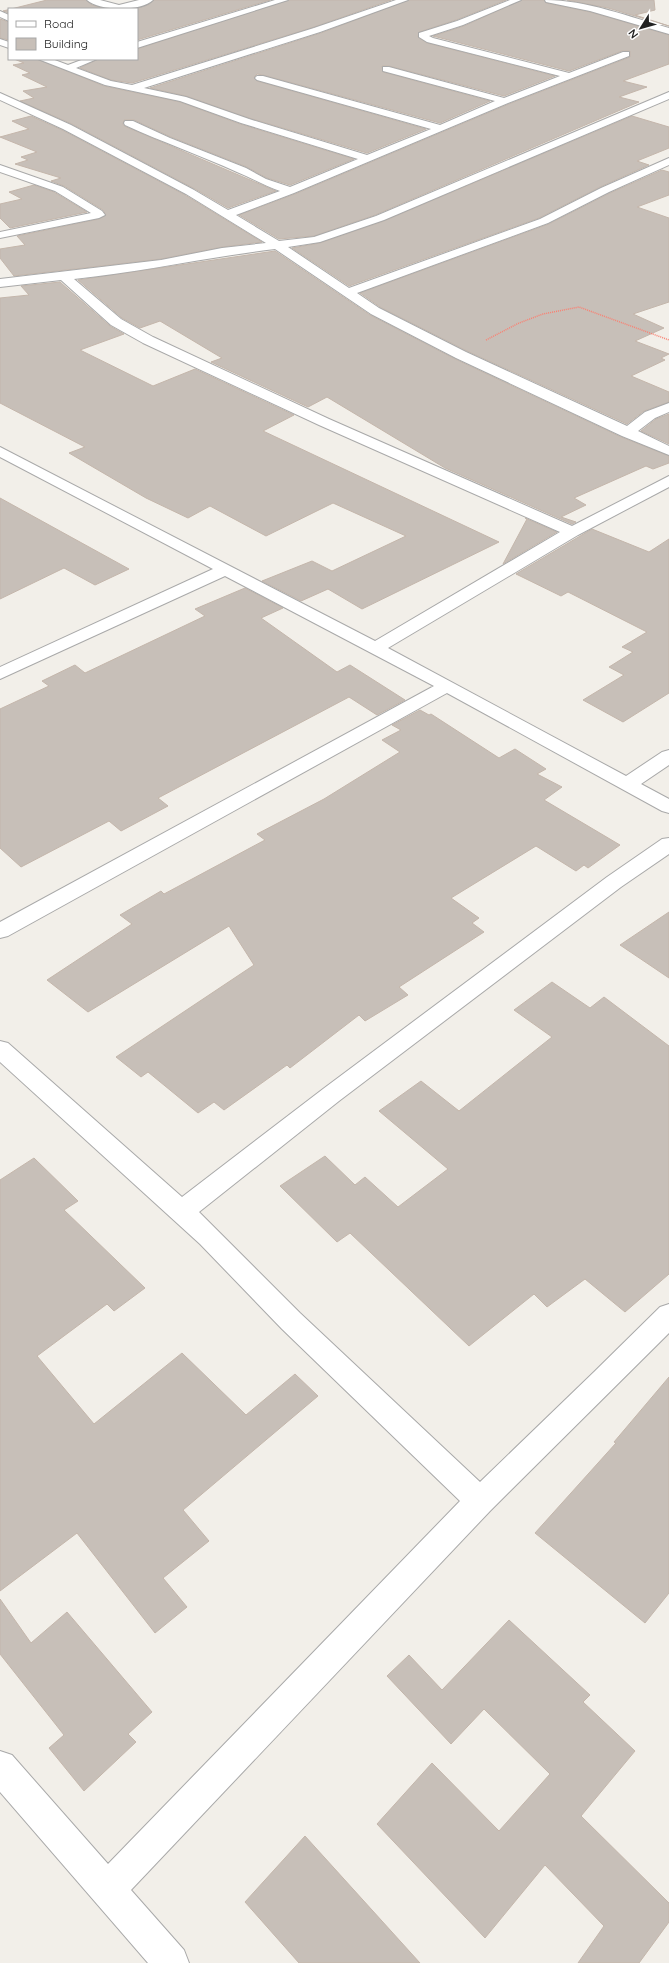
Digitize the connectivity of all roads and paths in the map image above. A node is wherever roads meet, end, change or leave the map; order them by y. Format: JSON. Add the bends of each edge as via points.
{"nodes":[{"id":1,"x":91,"y":0,"type":"edge"},
{"id":2,"x":149,"y":0,"type":"edge"},
{"id":3,"x":284,"y":0,"type":"edge"},
{"id":4,"x":404,"y":0,"type":"edge"},
{"id":5,"x":517,"y":0,"type":"edge"},
{"id":6,"x":548,"y":0,"type":"edge"},
{"id":7,"x":605,"y":5,"type":"dead end"},
{"id":8,"x":115,"y":8,"type":"edge"},
{"id":9,"x":121,"y":8,"type":"edge"},
{"id":10,"x":592,"y":9,"type":"junction"},
{"id":11,"x":669,"y":31,"type":"edge"},
{"id":12,"x":138,"y":45,"type":"edge"},
{"id":13,"x":626,"y":54,"type":"dead end"},
{"id":14,"x":46,"y":60,"type":"edge"},
{"id":15,"x":89,"y":60,"type":"edge"},
{"id":16,"x":68,"y":68,"type":"junction"},
{"id":17,"x":386,"y":69,"type":"dead end"},
{"id":18,"x":570,"y":76,"type":"junction"},
{"id":19,"x":260,"y":78,"type":"dead end"},
{"id":20,"x":133,"y":88,"type":"junction"},
{"id":21,"x":669,"y":95,"type":"edge"},
{"id":22,"x":0,"y":96,"type":"edge"},
{"id":23,"x":505,"y":101,"type":"junction"},
{"id":24,"x":129,"y":123,"type":"dead end"},
{"id":25,"x":440,"y":128,"type":"junction"},
{"id":26,"x":366,"y":158,"type":"junction"},
{"id":27,"x":669,"y":161,"type":"edge"},
{"id":28,"x":0,"y":168,"type":"edge"},
{"id":29,"x":290,"y":191,"type":"junction"},
{"id":30,"x":226,"y":215,"type":"junction"},
{"id":31,"x":0,"y":235,"type":"edge"},
{"id":32,"x":276,"y":246,"type":"junction"},
{"id":33,"x":65,"y":277,"type":"junction"},
{"id":34,"x":0,"y":283,"type":"edge"},
{"id":35,"x":348,"y":292,"type":"junction"},
{"id":36,"x":669,"y":340,"type":"edge"},
{"id":37,"x":461,"y":355,"type":"junction"},
{"id":38,"x":669,"y":407,"type":"edge"},
{"id":39,"x":627,"y":433,"type":"junction"},
{"id":40,"x":0,"y":451,"type":"edge"},
{"id":41,"x":669,"y":451,"type":"edge"},
{"id":42,"x":669,"y":481,"type":"edge"},
{"id":43,"x":572,"y":532,"type":"junction"},
{"id":44,"x":224,"y":570,"type":"junction"},
{"id":45,"x":375,"y":649,"type":"junction"},
{"id":46,"x":0,"y":674,"type":"edge"},
{"id":47,"x":447,"y":686,"type":"junction"},
{"id":48,"x":669,"y":756,"type":"edge"},
{"id":49,"x":627,"y":784,"type":"junction"},
{"id":50,"x":669,"y":806,"type":"edge"},
{"id":51,"x":669,"y":844,"type":"edge"},
{"id":52,"x":0,"y":931,"type":"edge"},
{"id":53,"x":0,"y":1049,"type":"edge"},
{"id":54,"x":180,"y":1212,"type":"junction"},
{"id":55,"x":669,"y":1315,"type":"edge"},
{"id":56,"x":480,"y":1501,"type":"junction"},
{"id":57,"x":0,"y":1767,"type":"edge"},
{"id":58,"x":108,"y":1889,"type":"junction"},
{"id":59,"x":171,"y":1963,"type":"edge"}],
"edges":[{"from":1,"to":8,"type":"street"},
{"from":2,"to":9,"type":"street"},
{"from":3,"to":12,"type":"street"},
{"from":4,"to":20,"type":"street"},
{"from":5,"to":18,"type":"street","via":[[422,35],[430,40]]},
{"from":6,"to":10,"type":"street"},
{"from":7,"to":10,"type":"street"},
{"from":10,"to":11,"type":"street"},
{"from":13,"to":18,"type":"street"},
{"from":14,"to":16,"type":"street"},
{"from":15,"to":16,"type":"street"},
{"from":16,"to":20,"type":"street","via":[[113,84]]},
{"from":17,"to":23,"type":"street"},
{"from":18,"to":23,"type":"street"},
{"from":19,"to":25,"type":"street"},
{"from":20,"to":26,"type":"street","via":[[195,102],[245,121]]},
{"from":21,"to":32,"type":"street","via":[[380,218],[316,240]]},
{"from":22,"to":30,"type":"street","via":[[153,172]]},
{"from":23,"to":25,"type":"street"},
{"from":24,"to":29,"type":"street"},
{"from":25,"to":26,"type":"street"},
{"from":26,"to":29,"type":"street"},
{"from":27,"to":35,"type":"street","via":[[544,221]]},
{"from":28,"to":31,"type":"street","via":[[59,189],[99,215]]},
{"from":29,"to":30,"type":"street"},
{"from":30,"to":32,"type":"street"},
{"from":32,"to":33,"type":"street"},
{"from":32,"to":35,"type":"street"},
{"from":33,"to":34,"type":"street"},
{"from":33,"to":43,"type":"street","via":[[116,322],[148,340],[324,422]]},
{"from":35,"to":37,"type":"street","via":[[375,311]]},
{"from":36,"to":37,"type":"path","via":[[586,308],[570,307],[542,315],[502,332]]},
{"from":37,"to":39,"type":"street"},
{"from":38,"to":39,"type":"street","via":[[650,415]]},
{"from":39,"to":41,"type":"street"},
{"from":40,"to":44,"type":"street"},
{"from":42,"to":43,"type":"street"},
{"from":43,"to":45,"type":"street"},
{"from":44,"to":45,"type":"street"},
{"from":44,"to":46,"type":"street"},
{"from":45,"to":47,"type":"street"},
{"from":47,"to":49,"type":"street"},
{"from":47,"to":52,"type":"street"},
{"from":48,"to":49,"type":"street"},
{"from":49,"to":50,"type":"street"},
{"from":51,"to":54,"type":"street","via":[[614,882],[331,1094]]},
{"from":53,"to":54,"type":"street"},
{"from":54,"to":56,"type":"street","via":[[209,1237],[291,1321]]},
{"from":55,"to":56,"type":"street"},
{"from":56,"to":58,"type":"street"},
{"from":57,"to":58,"type":"street"},
{"from":58,"to":59,"type":"street"}]}
